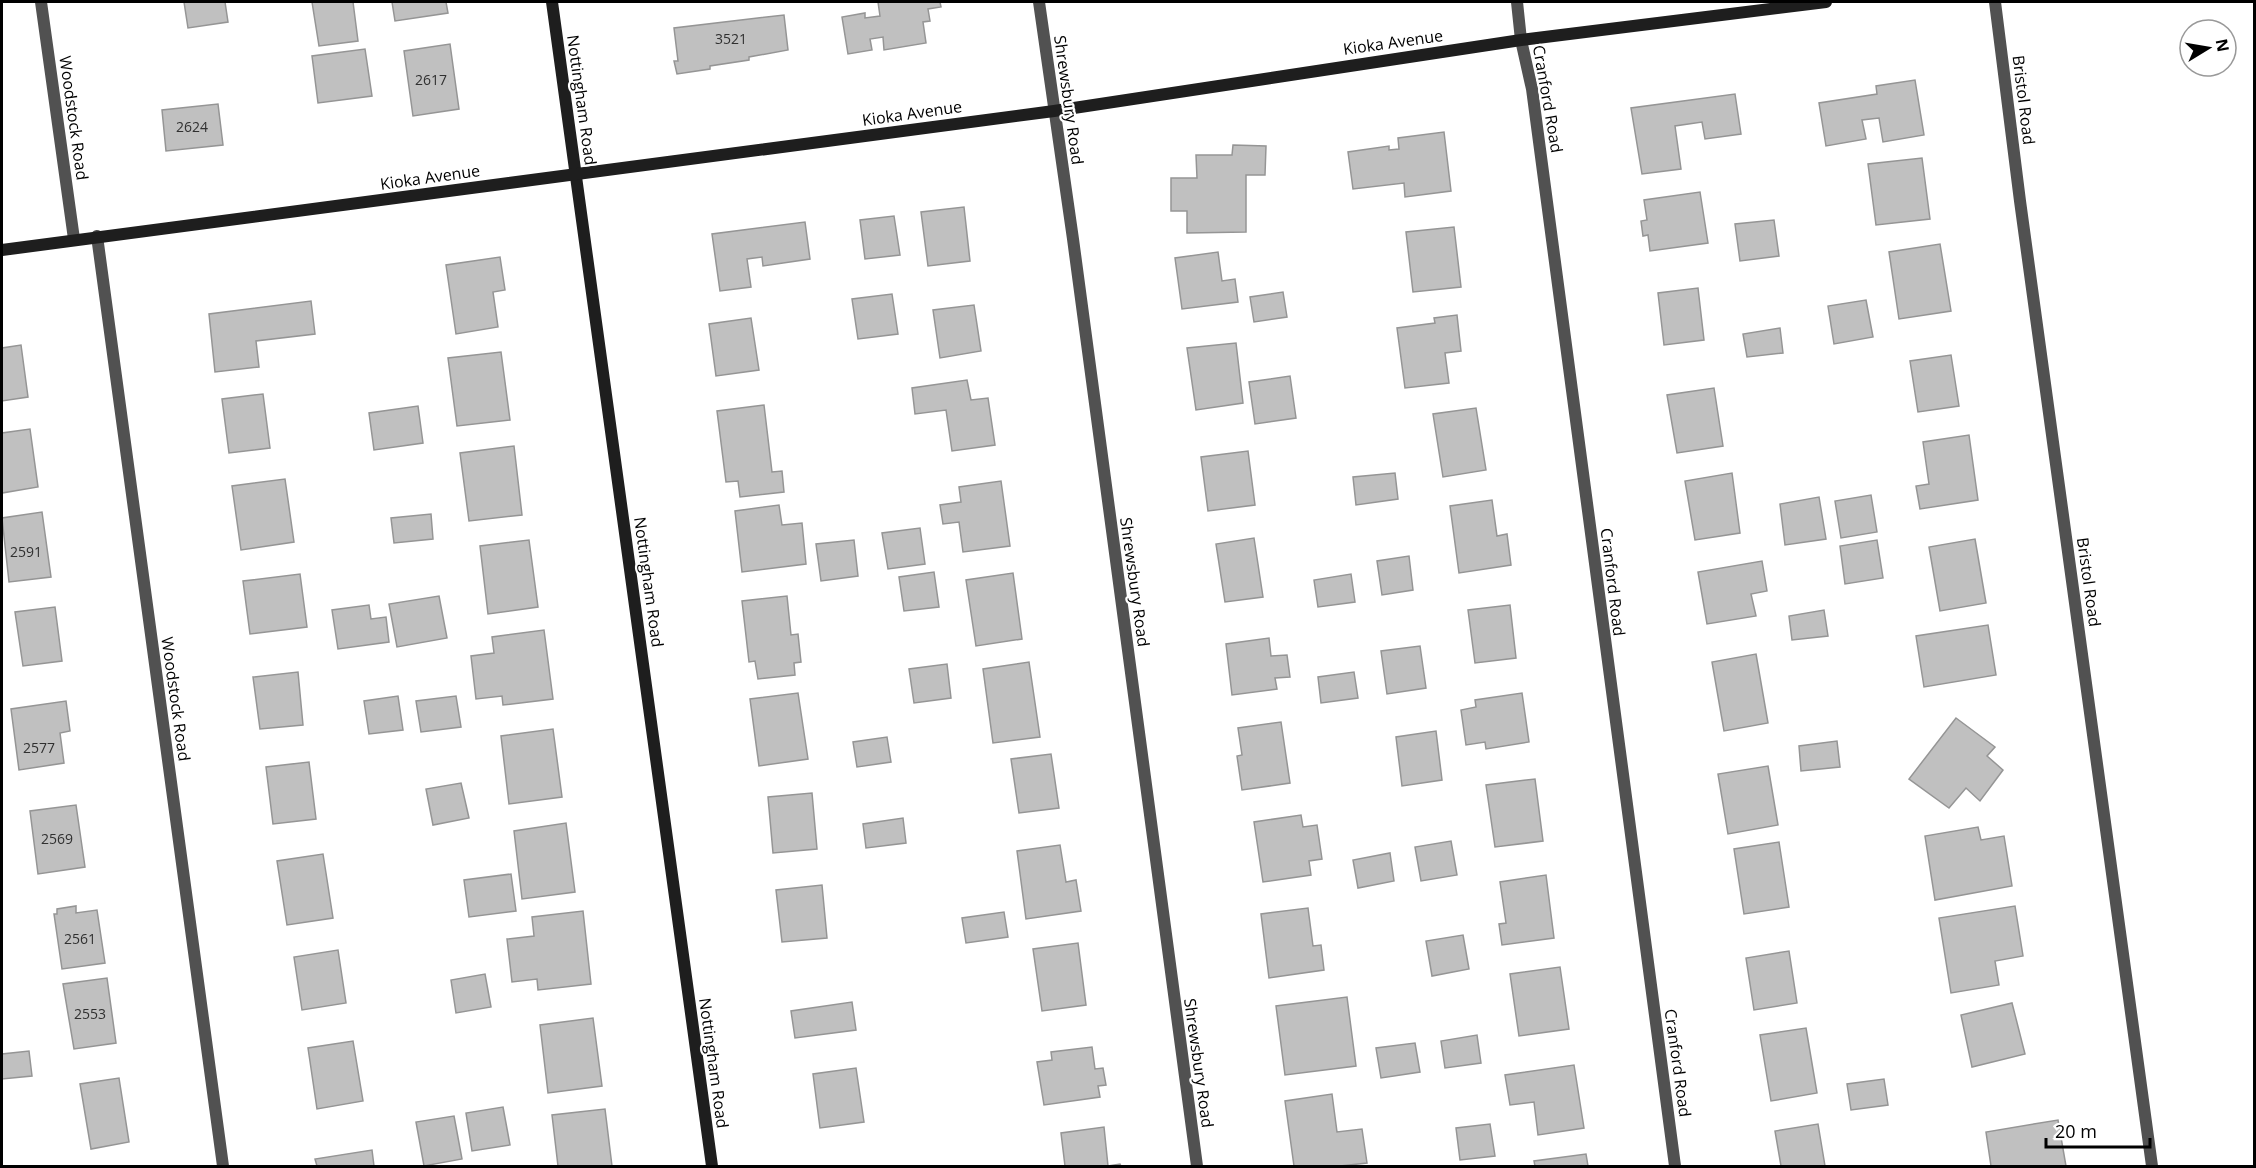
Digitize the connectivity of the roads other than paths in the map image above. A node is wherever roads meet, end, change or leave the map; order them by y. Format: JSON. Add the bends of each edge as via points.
{"nodes":[{"id":1,"x":41,"y":2,"type":"edge"},
{"id":2,"x":552,"y":2,"type":"edge"},
{"id":3,"x":1039,"y":2,"type":"edge"},
{"id":4,"x":1517,"y":2,"type":"edge"},
{"id":5,"x":1826,"y":2,"type":"edge"},
{"id":6,"x":1995,"y":2,"type":"edge"},
{"id":7,"x":1521,"y":40,"type":"junction"},
{"id":8,"x":1054,"y":111,"type":"junction"},
{"id":9,"x":576,"y":174,"type":"junction"},
{"id":10,"x":97,"y":236,"type":"junction"},
{"id":11,"x":74,"y":239,"type":"junction"},
{"id":12,"x":2,"y":250,"type":"edge"},
{"id":13,"x":223,"y":1167,"type":"edge"},
{"id":14,"x":711,"y":1167,"type":"edge"},
{"id":15,"x":1197,"y":1167,"type":"edge"},
{"id":16,"x":1675,"y":1167,"type":"edge"},
{"id":17,"x":2152,"y":1167,"type":"edge"}],
"edges":[{"from":1,"to":11,"type":"street","name":"Woodstock Road"},
{"from":2,"to":9,"type":"street","name":"Nottingham Road"},
{"from":3,"to":8,"type":"street","name":"Shrewsbury Road"},
{"from":4,"to":7,"type":"street","name":"Cranford Road"},
{"from":5,"to":7,"type":"street","name":"Kioka Avenue"},
{"from":6,"to":17,"type":"street","name":"Bristol Road"},
{"from":7,"to":8,"type":"street","name":"Kioka Avenue"},
{"from":7,"to":16,"type":"street","name":"Cranford Road","via":[[1534,100]]},
{"from":8,"to":9,"type":"street","name":"Kioka Avenue"},
{"from":8,"to":15,"type":"street","name":"Shrewsbury Road"},
{"from":9,"to":10,"type":"street","name":"Kioka Avenue"},
{"from":9,"to":14,"type":"street","name":"Nottingham Road"},
{"from":10,"to":11,"type":"street","name":"Kioka Avenue"},
{"from":10,"to":13,"type":"street","name":"Woodstock Road"},
{"from":11,"to":12,"type":"street","name":"Kioka Avenue"}]}
